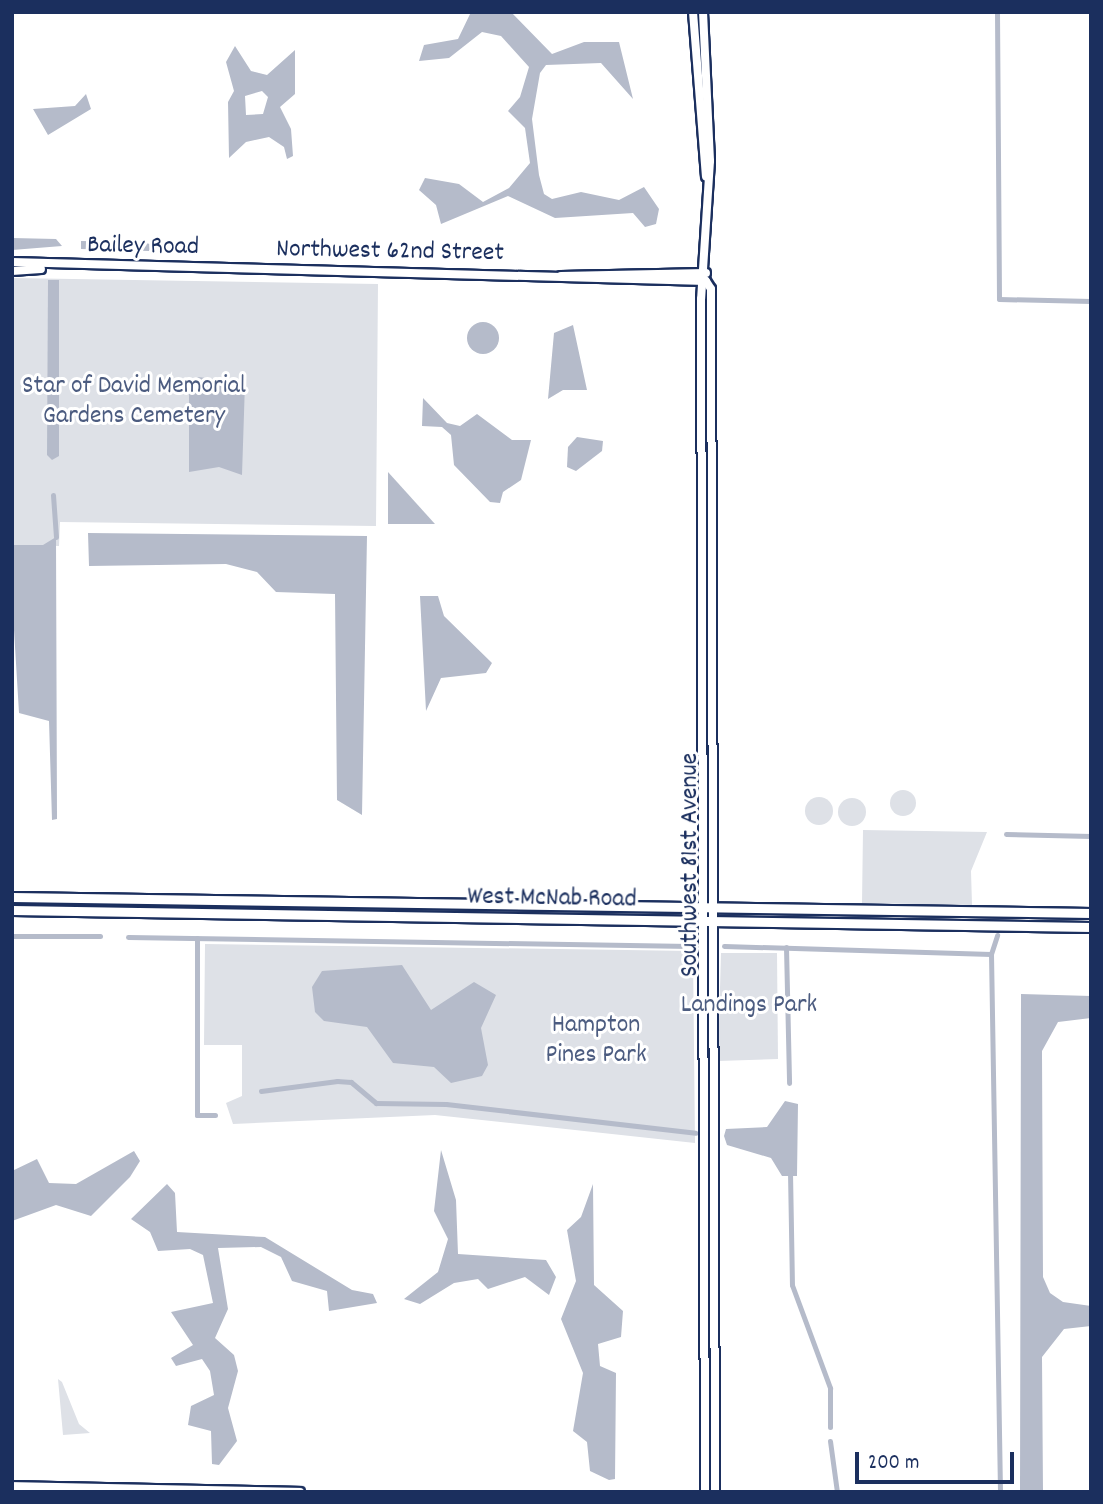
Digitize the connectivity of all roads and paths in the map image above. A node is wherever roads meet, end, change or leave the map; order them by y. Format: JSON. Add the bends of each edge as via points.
{"nodes":[{"id":1,"x":693,"y":12,"type":"edge"},
{"id":2,"x":703,"y":12,"type":"edge"},
{"id":3,"x":695,"y":38,"type":"junction"},
{"id":4,"x":704,"y":43,"type":"junction"},
{"id":5,"x":706,"y":177,"type":"junction"},
{"id":6,"x":12,"y":262,"type":"edge"},
{"id":7,"x":68,"y":267,"type":"junction"},
{"id":8,"x":217,"y":270,"type":"joint"},
{"id":9,"x":12,"y":271,"type":"edge"},
{"id":10,"x":643,"y":272,"type":"junction"},
{"id":11,"x":561,"y":276,"type":"junction"},
{"id":12,"x":706,"y":277,"type":"junction"},
{"id":13,"x":636,"y":280,"type":"junction"},
{"id":14,"x":12,"y":897,"type":"edge"},
{"id":15,"x":280,"y":902,"type":"junction"},
{"id":16,"x":549,"y":906,"type":"junction"},
{"id":17,"x":699,"y":909,"type":"junction"},
{"id":18,"x":712,"y":909,"type":"junction"},
{"id":19,"x":12,"y":911,"type":"edge"},
{"id":20,"x":1091,"y":913,"type":"edge"},
{"id":21,"x":219,"y":914,"type":"junction"},
{"id":22,"x":549,"y":920,"type":"junction"},
{"id":23,"x":699,"y":923,"type":"junction"},
{"id":24,"x":712,"y":923,"type":"junction"},
{"id":25,"x":1091,"y":928,"type":"edge"},
{"id":26,"x":12,"y":1486,"type":"edge"},
{"id":27,"x":137,"y":1490,"type":"edge"},
{"id":28,"x":300,"y":1492,"type":"edge"},
{"id":29,"x":705,"y":1492,"type":"edge"},
{"id":30,"x":715,"y":1492,"type":"edge"}],
"edges":[{"from":1,"to":3,"type":"street"},
{"from":2,"to":4,"type":"street"},
{"from":3,"to":4,"type":"street"},
{"from":3,"to":5,"type":"street"},
{"from":4,"to":5,"type":"street"},
{"from":5,"to":12,"type":"street","name":"Southwest 81st Avenue"},
{"from":6,"to":7,"type":"street","name":"Bailey Road"},
{"from":7,"to":8,"type":"street","name":"Bailey Road"},
{"from":7,"to":9,"type":"street","name":"Bailey Road"},
{"from":8,"to":11,"type":"street","name":"Northwest 62nd Street"},
{"from":10,"to":11,"type":"street","name":"Northwest 62nd Street"},
{"from":10,"to":12,"type":"street","name":"Northwest 62nd Street"},
{"from":10,"to":13,"type":"street"},
{"from":11,"to":13,"type":"street","name":"Northwest 62nd Street"},
{"from":12,"to":13,"type":"street","name":"Northwest 62nd Street"},
{"from":12,"to":17,"type":"street","name":"Southwest 81st Avenue","via":[[701,299]]},
{"from":12,"to":18,"type":"street","name":"Southwest 81st Avenue","via":[[711,289]]},
{"from":14,"to":15,"type":"main road","name":"West McNab Road"},
{"from":15,"to":16,"type":"main road","name":"West McNab Road"},
{"from":15,"to":21,"type":"main road"},
{"from":16,"to":17,"type":"main road","name":"West McNab Road"},
{"from":16,"to":22,"type":"main road"},
{"from":17,"to":18,"type":"main road","name":"West McNab Road"},
{"from":17,"to":23,"type":"street","name":"Southwest 81st Avenue"},
{"from":18,"to":20,"type":"main road","name":"West McNab Road"},
{"from":18,"to":24,"type":"street","name":"Southwest 81st Avenue"},
{"from":19,"to":21,"type":"main road","name":"West McNab Road"},
{"from":21,"to":22,"type":"main road","name":"West McNab Road"},
{"from":22,"to":23,"type":"main road","name":"West McNab Road"},
{"from":23,"to":24,"type":"main road","name":"West McNab Road"},
{"from":23,"to":29,"type":"street","name":"Southwest 81st Avenue"},
{"from":24,"to":25,"type":"main road","name":"West McNab Road"},
{"from":24,"to":30,"type":"street","name":"Southwest 81st Avenue"},
{"from":26,"to":27,"type":"street"},
{"from":27,"to":28,"type":"street"}]}
